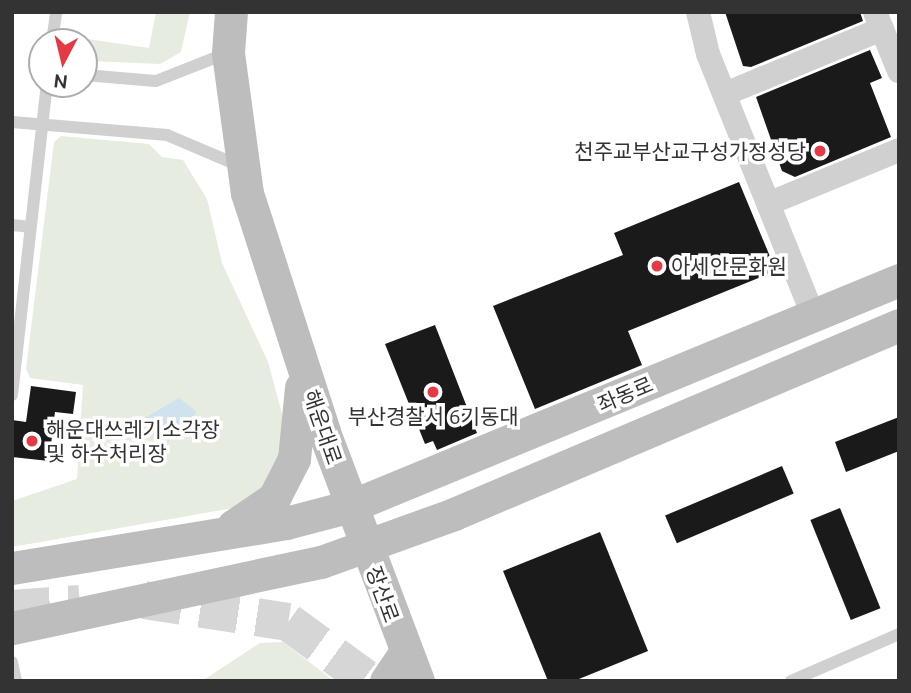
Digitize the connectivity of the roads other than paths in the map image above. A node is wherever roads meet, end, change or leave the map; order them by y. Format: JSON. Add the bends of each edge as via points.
{"nodes":[{"id":1,"x":231,"y":12,"type":"edge"},
{"id":2,"x":698,"y":12,"type":"edge"},
{"id":3,"x":878,"y":21,"type":"edge"},
{"id":4,"x":228,"y":53,"type":"junction"},
{"id":5,"x":899,"y":71,"type":"edge"},
{"id":6,"x":98,"y":76,"type":"edge"},
{"id":7,"x":725,"y":94,"type":"junction"},
{"id":8,"x":45,"y":98,"type":"edge"},
{"id":9,"x":12,"y":122,"type":"edge"},
{"id":10,"x":42,"y":125,"type":"junction"},
{"id":11,"x":899,"y":150,"type":"edge"},
{"id":12,"x":242,"y":167,"type":"junction"},
{"id":13,"x":770,"y":203,"type":"junction"},
{"id":14,"x":12,"y":225,"type":"edge"},
{"id":15,"x":30,"y":227,"type":"junction"},
{"id":16,"x":899,"y":280,"type":"edge"},
{"id":17,"x":812,"y":313,"type":"junction"},
{"id":18,"x":899,"y":325,"type":"edge"},
{"id":19,"x":301,"y":360,"type":"junction"},
{"id":20,"x":12,"y":396,"type":"edge"},
{"id":21,"x":351,"y":506,"type":"junction"},
{"id":22,"x":217,"y":535,"type":"junction"},
{"id":23,"x":366,"y":546,"type":"junction"},
{"id":24,"x":12,"y":568,"type":"edge"},
{"id":25,"x":12,"y":628,"type":"edge"},
{"id":26,"x":899,"y":634,"type":"edge"},
{"id":27,"x":12,"y":662,"type":"edge"},
{"id":28,"x":412,"y":667,"type":"edge"},
{"id":29,"x":16,"y":681,"type":"edge"},
{"id":30,"x":386,"y":681,"type":"edge"},
{"id":31,"x":791,"y":681,"type":"edge"}],
"edges":[{"from":1,"to":4,"type":"main road","name":"해운대로"},
{"from":2,"to":7,"type":"street"},
{"from":3,"to":5,"type":"street"},
{"from":3,"to":7,"type":"street"},
{"from":4,"to":6,"type":"lane","via":[[156,81]]},
{"from":4,"to":12,"type":"main road","name":"해운대로"},
{"from":7,"to":13,"type":"street"},
{"from":8,"to":10,"type":"lane"},
{"from":9,"to":10,"type":"lane"},
{"from":10,"to":12,"type":"lane","via":[[167,135]]},
{"from":10,"to":15,"type":"lane"},
{"from":11,"to":13,"type":"street"},
{"from":12,"to":19,"type":"main road","name":"해운대로"},
{"from":13,"to":17,"type":"street"},
{"from":14,"to":15,"type":"lane"},
{"from":15,"to":20,"type":"lane"},
{"from":16,"to":17,"type":"main road","name":"좌동로"},
{"from":17,"to":21,"type":"main road","name":"좌동로"},
{"from":18,"to":23,"type":"main road","name":"좌동로"},
{"from":19,"to":21,"type":"main road","name":"해운대로"},
{"from":19,"to":22,"type":"main road","via":[[294,459],[274,498]]},
{"from":21,"to":22,"type":"main road"},
{"from":21,"to":23,"type":"main road","name":"장산로"},
{"from":22,"to":24,"type":"main road"},
{"from":23,"to":25,"type":"main road","via":[[300,568]]},
{"from":23,"to":28,"type":"main road","name":"장산로"},
{"from":26,"to":31,"type":"lane"},
{"from":27,"to":29,"type":"lane"},
{"from":28,"to":30,"type":"main road"}]}
